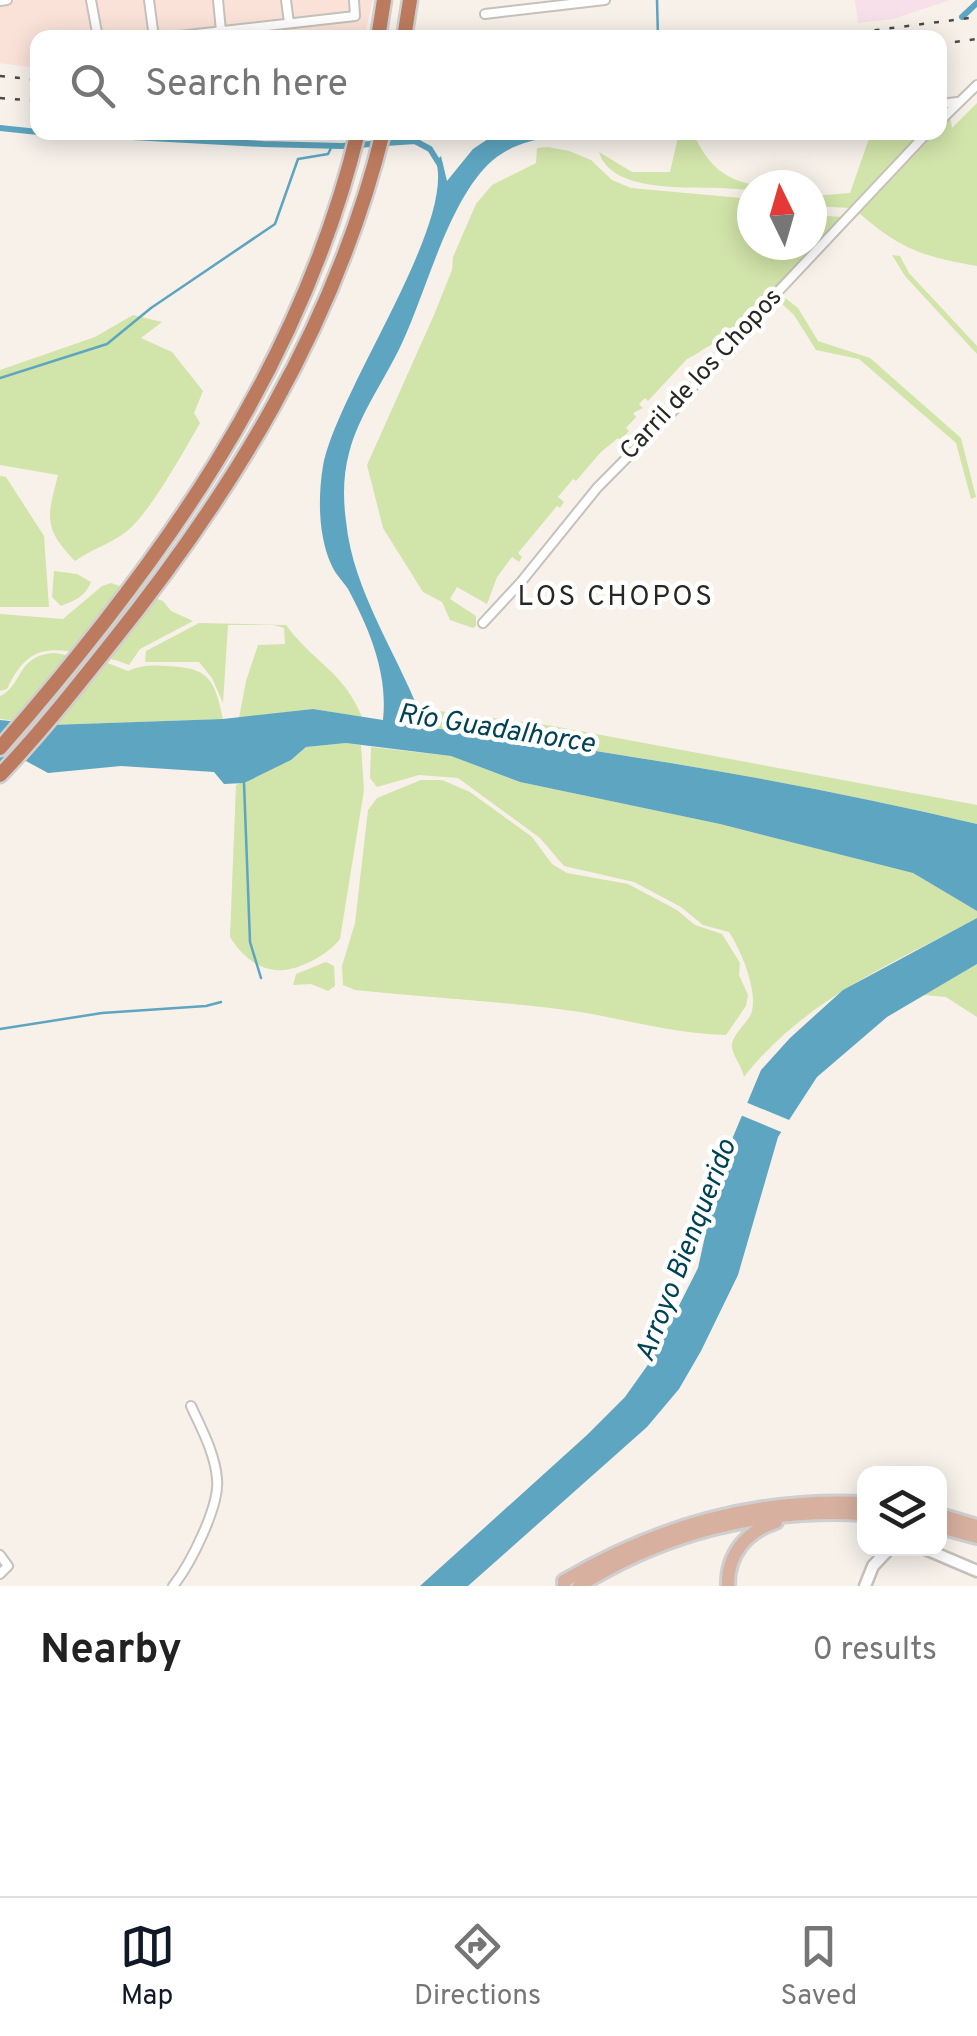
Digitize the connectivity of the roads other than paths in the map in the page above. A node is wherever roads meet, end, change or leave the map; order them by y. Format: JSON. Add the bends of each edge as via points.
{"nodes":[{"id":1,"x":91,"y":0,"type":"edge"},
{"id":2,"x":149,"y":0,"type":"edge"},
{"id":3,"x":218,"y":0,"type":"edge"},
{"id":4,"x":286,"y":0,"type":"edge"},
{"id":5,"x":354,"y":0,"type":"edge"},
{"id":6,"x":384,"y":0,"type":"edge"},
{"id":7,"x":410,"y":0,"type":"edge"},
{"id":8,"x":605,"y":0,"type":"edge"},
{"id":9,"x":485,"y":14,"type":"dead end"},
{"id":10,"x":289,"y":24,"type":"junction"},
{"id":11,"x":97,"y":30,"type":"edge"},
{"id":12,"x":155,"y":30,"type":"edge"},
{"id":13,"x":221,"y":30,"type":"edge"},
{"id":14,"x":231,"y":30,"type":"edge"},
{"id":15,"x":379,"y":30,"type":"edge"},
{"id":16,"x":405,"y":30,"type":"edge"},
{"id":17,"x":977,"y":85,"type":"edge"},
{"id":18,"x":957,"y":102,"type":"junction"},
{"id":19,"x":947,"y":103,"type":"edge"},
{"id":20,"x":947,"y":113,"type":"edge"},
{"id":21,"x":356,"y":140,"type":"edge"},
{"id":22,"x":381,"y":140,"type":"edge"},
{"id":23,"x":920,"y":140,"type":"edge"},
{"id":24,"x":483,"y":623,"type":"dead end"},
{"id":25,"x":0,"y":748,"type":"edge"},
{"id":26,"x":0,"y":774,"type":"edge"},
{"id":27,"x":191,"y":1406,"type":"dead end"},
{"id":28,"x":857,"y":1503,"type":"edge"},
{"id":29,"x":809,"y":1513,"type":"junction"},
{"id":30,"x":857,"y":1514,"type":"edge"},
{"id":31,"x":947,"y":1517,"type":"edge"},
{"id":32,"x":977,"y":1526,"type":"edge"},
{"id":33,"x":947,"y":1528,"type":"edge"},
{"id":34,"x":977,"y":1538,"type":"edge"},
{"id":35,"x":0,"y":1555,"type":"edge"},
{"id":36,"x":883,"y":1556,"type":"edge"},
{"id":37,"x":943,"y":1556,"type":"edge"},
{"id":38,"x":977,"y":1570,"type":"edge"},
{"id":39,"x":0,"y":1574,"type":"edge"},
{"id":40,"x":569,"y":1585,"type":"edge"},
{"id":41,"x":173,"y":1586,"type":"edge"},
{"id":42,"x":728,"y":1586,"type":"edge"},
{"id":43,"x":865,"y":1586,"type":"edge"}],
"edges":[{"from":1,"to":11,"type":"street"},
{"from":2,"to":12,"type":"street"},
{"from":3,"to":13,"type":"street"},
{"from":4,"to":10,"type":"street"},
{"from":5,"to":10,"type":"street","via":[[356,16]]},
{"from":6,"to":15,"type":"highway"},
{"from":7,"to":16,"type":"highway"},
{"from":8,"to":9,"type":"street"},
{"from":10,"to":14,"type":"street"},
{"from":17,"to":18,"type":"street"},
{"from":18,"to":19,"type":"street"},
{"from":18,"to":20,"type":"street"},
{"from":21,"to":25,"type":"highway","via":[[299,312],[225,450],[155,558]]},
{"from":22,"to":26,"type":"highway","via":[[342,268],[300,362],[246,457],[176,560]]},
{"from":23,"to":24,"type":"street","name":"Carril de los Chopos","via":[[597,488]]},
{"from":27,"to":41,"type":"street","via":[[218,1482],[201,1540]]},
{"from":28,"to":40,"type":"main road","via":[[789,1504],[711,1516],[647,1538]]},
{"from":29,"to":30,"type":"main road"},
{"from":29,"to":40,"type":"main road","via":[[698,1532]]},
{"from":29,"to":42,"type":"main road","via":[[749,1536],[730,1563]]},
{"from":31,"to":32,"type":"main road"},
{"from":33,"to":34,"type":"main road"},
{"from":35,"to":39,"type":"street","via":[[8,1566]]},
{"from":36,"to":43,"type":"street"},
{"from":37,"to":38,"type":"street"}]}
